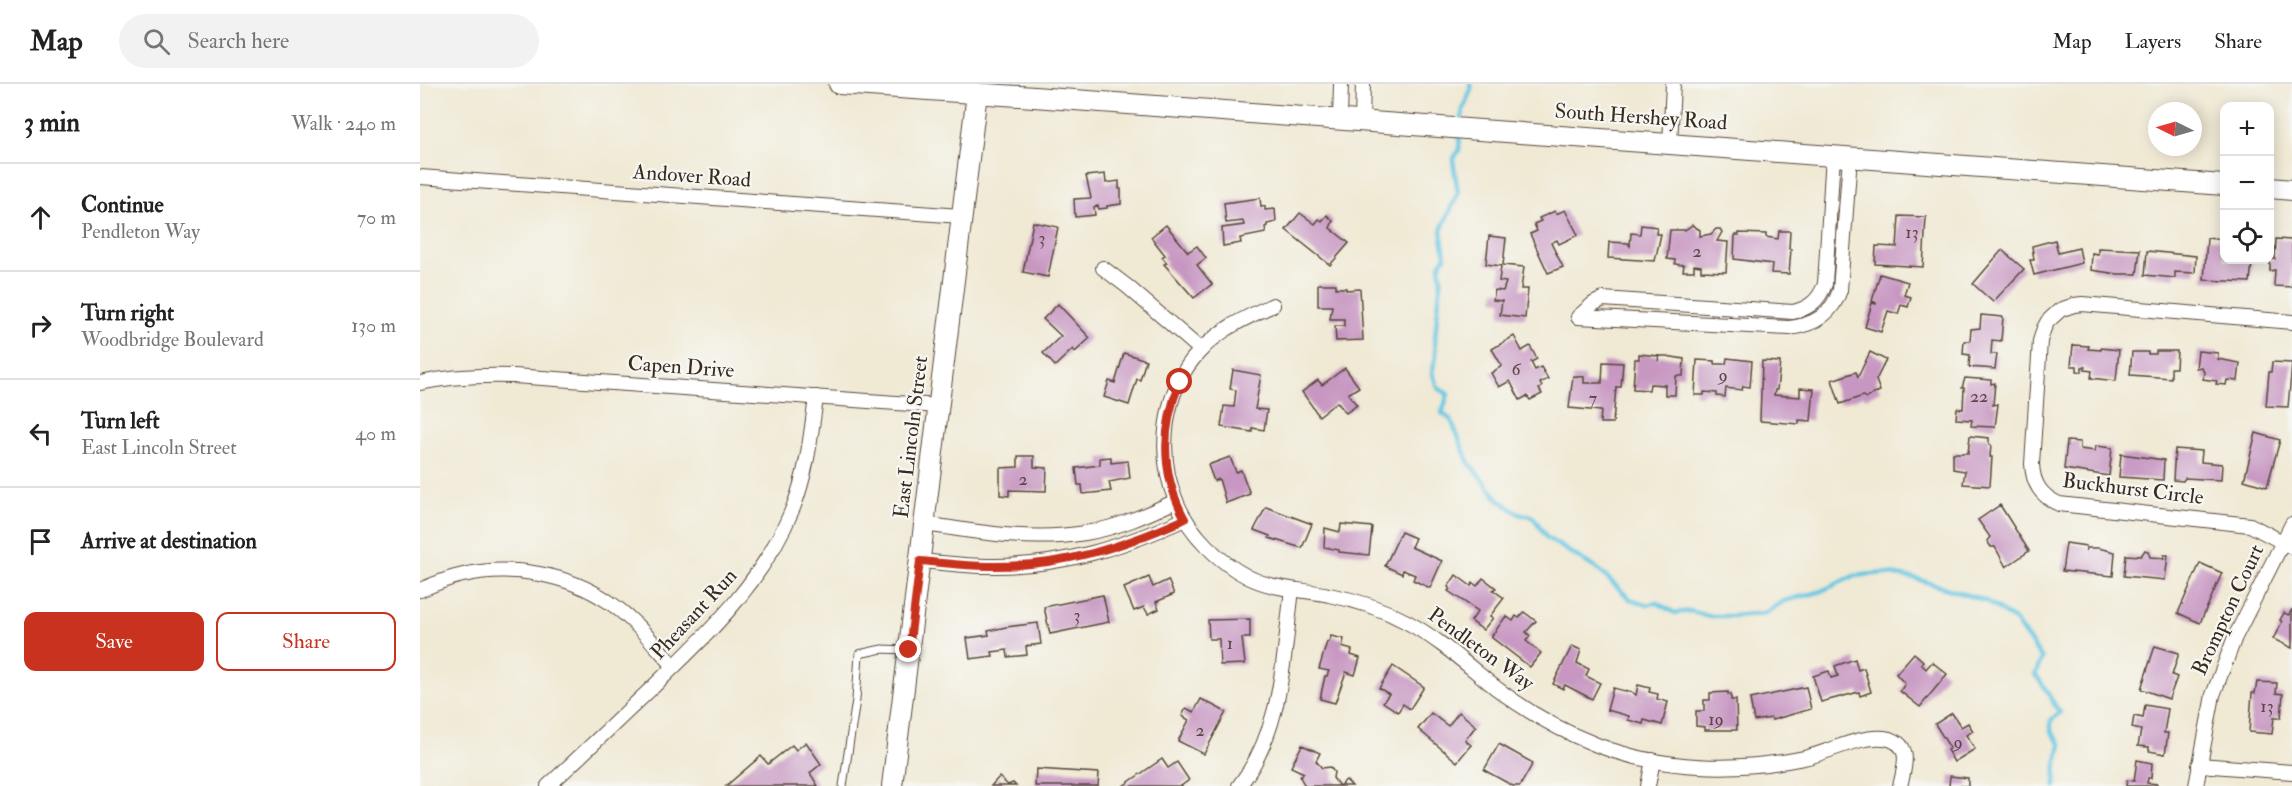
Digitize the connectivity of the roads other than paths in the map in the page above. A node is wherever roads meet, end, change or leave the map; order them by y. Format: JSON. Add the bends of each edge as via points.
{"nodes":[{"id":1,"x":839,"y":84,"type":"edge"},
{"id":2,"x":1341,"y":84,"type":"edge"},
{"id":3,"x":1363,"y":84,"type":"edge"},
{"id":4,"x":1673,"y":84,"type":"edge"},
{"id":5,"x":977,"y":93,"type":"junction"},
{"id":6,"x":1340,"y":119,"type":"junction"},
{"id":7,"x":1362,"y":121,"type":"junction"},
{"id":8,"x":1670,"y":144,"type":"junction"},
{"id":9,"x":1842,"y":156,"type":"junction"},
{"id":10,"x":420,"y":177,"type":"edge"},
{"id":11,"x":2220,"y":185,"type":"edge"},
{"id":12,"x":2274,"y":188,"type":"edge"},
{"id":13,"x":2292,"y":190,"type":"edge"},
{"id":14,"x":961,"y":216,"type":"junction"},
{"id":15,"x":1102,"y":268,"type":"dead end"},
{"id":16,"x":1826,"y":274,"type":"junction"},
{"id":17,"x":1842,"y":275,"type":"junction"},
{"id":18,"x":1674,"y":304,"type":"junction"},
{"id":19,"x":1273,"y":305,"type":"dead end"},
{"id":20,"x":1770,"y":310,"type":"junction"},
{"id":21,"x":1673,"y":321,"type":"junction"},
{"id":22,"x":2292,"y":322,"type":"edge"},
{"id":23,"x":1770,"y":326,"type":"junction"},
{"id":24,"x":1201,"y":350,"type":"junction"},
{"id":25,"x":420,"y":383,"type":"edge"},
{"id":26,"x":816,"y":397,"type":"junction"},
{"id":27,"x":939,"y":406,"type":"junction"},
{"id":28,"x":1176,"y":501,"type":"junction"},
{"id":29,"x":1185,"y":519,"type":"junction"},
{"id":30,"x":925,"y":524,"type":"junction"},
{"id":31,"x":2292,"y":525,"type":"edge"},
{"id":32,"x":2287,"y":545,"type":"edge"},
{"id":33,"x":920,"y":561,"type":"junction"},
{"id":34,"x":420,"y":590,"type":"edge"},
{"id":35,"x":1292,"y":590,"type":"junction"},
{"id":36,"x":909,"y":650,"type":"junction"},
{"id":37,"x":674,"y":666,"type":"junction"},
{"id":38,"x":1653,"y":760,"type":"junction"},
{"id":39,"x":2199,"y":765,"type":"junction"},
{"id":40,"x":2292,"y":772,"type":"edge"},
{"id":41,"x":1241,"y":785,"type":"edge"},
{"id":42,"x":548,"y":786,"type":"edge"},
{"id":43,"x":843,"y":786,"type":"edge"},
{"id":44,"x":891,"y":786,"type":"edge"},
{"id":45,"x":1648,"y":786,"type":"edge"},
{"id":46,"x":1900,"y":786,"type":"edge"},
{"id":47,"x":2196,"y":786,"type":"edge"}],
"edges":[{"from":1,"to":5,"type":"main road","name":"South Hershey Road"},
{"from":2,"to":6,"type":"street"},
{"from":3,"to":7,"type":"street"},
{"from":4,"to":8,"type":"street"},
{"from":5,"to":6,"type":"main road","name":"South Hershey Road"},
{"from":5,"to":14,"type":"main road","name":"East Lincoln Street"},
{"from":6,"to":7,"type":"main road","name":"South Hershey Road"},
{"from":7,"to":8,"type":"main road","name":"South Hershey Road"},
{"from":8,"to":9,"type":"main road","name":"South Hershey Road"},
{"from":9,"to":11,"type":"main road","name":"South Hershey Road"},
{"from":9,"to":16,"type":"street"},
{"from":9,"to":17,"type":"street"},
{"from":10,"to":14,"type":"street","name":"Andover Road"},
{"from":12,"to":13,"type":"main road"},
{"from":14,"to":27,"type":"main road","name":"East Lincoln Street"},
{"from":15,"to":24,"type":"street"},
{"from":16,"to":17,"type":"street"},
{"from":16,"to":20,"type":"street","via":[[1822,292],[1811,305],[1793,312]]},
{"from":17,"to":23,"type":"street","via":[[1833,305],[1817,321],[1801,326]]},
{"from":18,"to":20,"type":"street"},
{"from":18,"to":21,"type":"street"},
{"from":18,"to":21,"type":"street","via":[[1603,300],[1578,317]]},
{"from":19,"to":24,"type":"street","name":"Pendleton Way","via":[[1232,324]]},
{"from":20,"to":23,"type":"street"},
{"from":21,"to":23,"type":"street"},
{"from":22,"to":32,"type":"street","name":"Buckhurst Circle","via":[[2082,304],[2060,310],[2048,321],[2040,341],[2032,464],[2038,489],[2059,504],[2250,525]]},
{"from":24,"to":28,"type":"street","name":"Pendleton Way","via":[[1180,382],[1167,420],[1167,469]]},
{"from":25,"to":26,"type":"street","name":"Capen Drive","via":[[480,375],[514,376]]},
{"from":26,"to":27,"type":"street","name":"Capen Drive"},
{"from":26,"to":37,"type":"street","name":"Pheasant Run","via":[[804,471],[779,540],[742,596]]},
{"from":27,"to":30,"type":"main road","name":"East Lincoln Street"},
{"from":28,"to":29,"type":"street","name":"Pendleton Way"},
{"from":28,"to":30,"type":"street","via":[[1118,525],[1066,536],[1006,535]]},
{"from":29,"to":33,"type":"street","via":[[1119,546],[1030,565],[992,567]]},
{"from":29,"to":35,"type":"street","name":"Pendleton Way","via":[[1229,566],[1250,578]]},
{"from":30,"to":33,"type":"main road","name":"East Lincoln Street"},
{"from":31,"to":32,"type":"street","name":"Brompton Court"},
{"from":32,"to":39,"type":"street","name":"Brompton Court","via":[[2235,637],[2213,694]]},
{"from":33,"to":36,"type":"main road","name":"East Lincoln Street"},
{"from":34,"to":37,"type":"street","via":[[479,572],[526,572],[558,579],[610,603]]},
{"from":35,"to":38,"type":"street","name":"Pendleton Way","via":[[1328,594],[1401,619],[1434,638],[1522,706],[1558,727],[1605,748]]},
{"from":35,"to":41,"type":"street","via":[[1273,724]]},
{"from":36,"to":43,"type":"lane","via":[[882,649],[859,654]]},
{"from":36,"to":44,"type":"main road","name":"East Lincoln Street"},
{"from":37,"to":42,"type":"street","name":"Pheasant Run"},
{"from":38,"to":45,"type":"street"},
{"from":38,"to":46,"type":"street","name":"Pendleton Way","via":[[1739,767],[1796,759],[1885,738],[1904,750]]},
{"from":39,"to":40,"type":"street"},
{"from":39,"to":47,"type":"street","name":"Brompton Court"}]}
